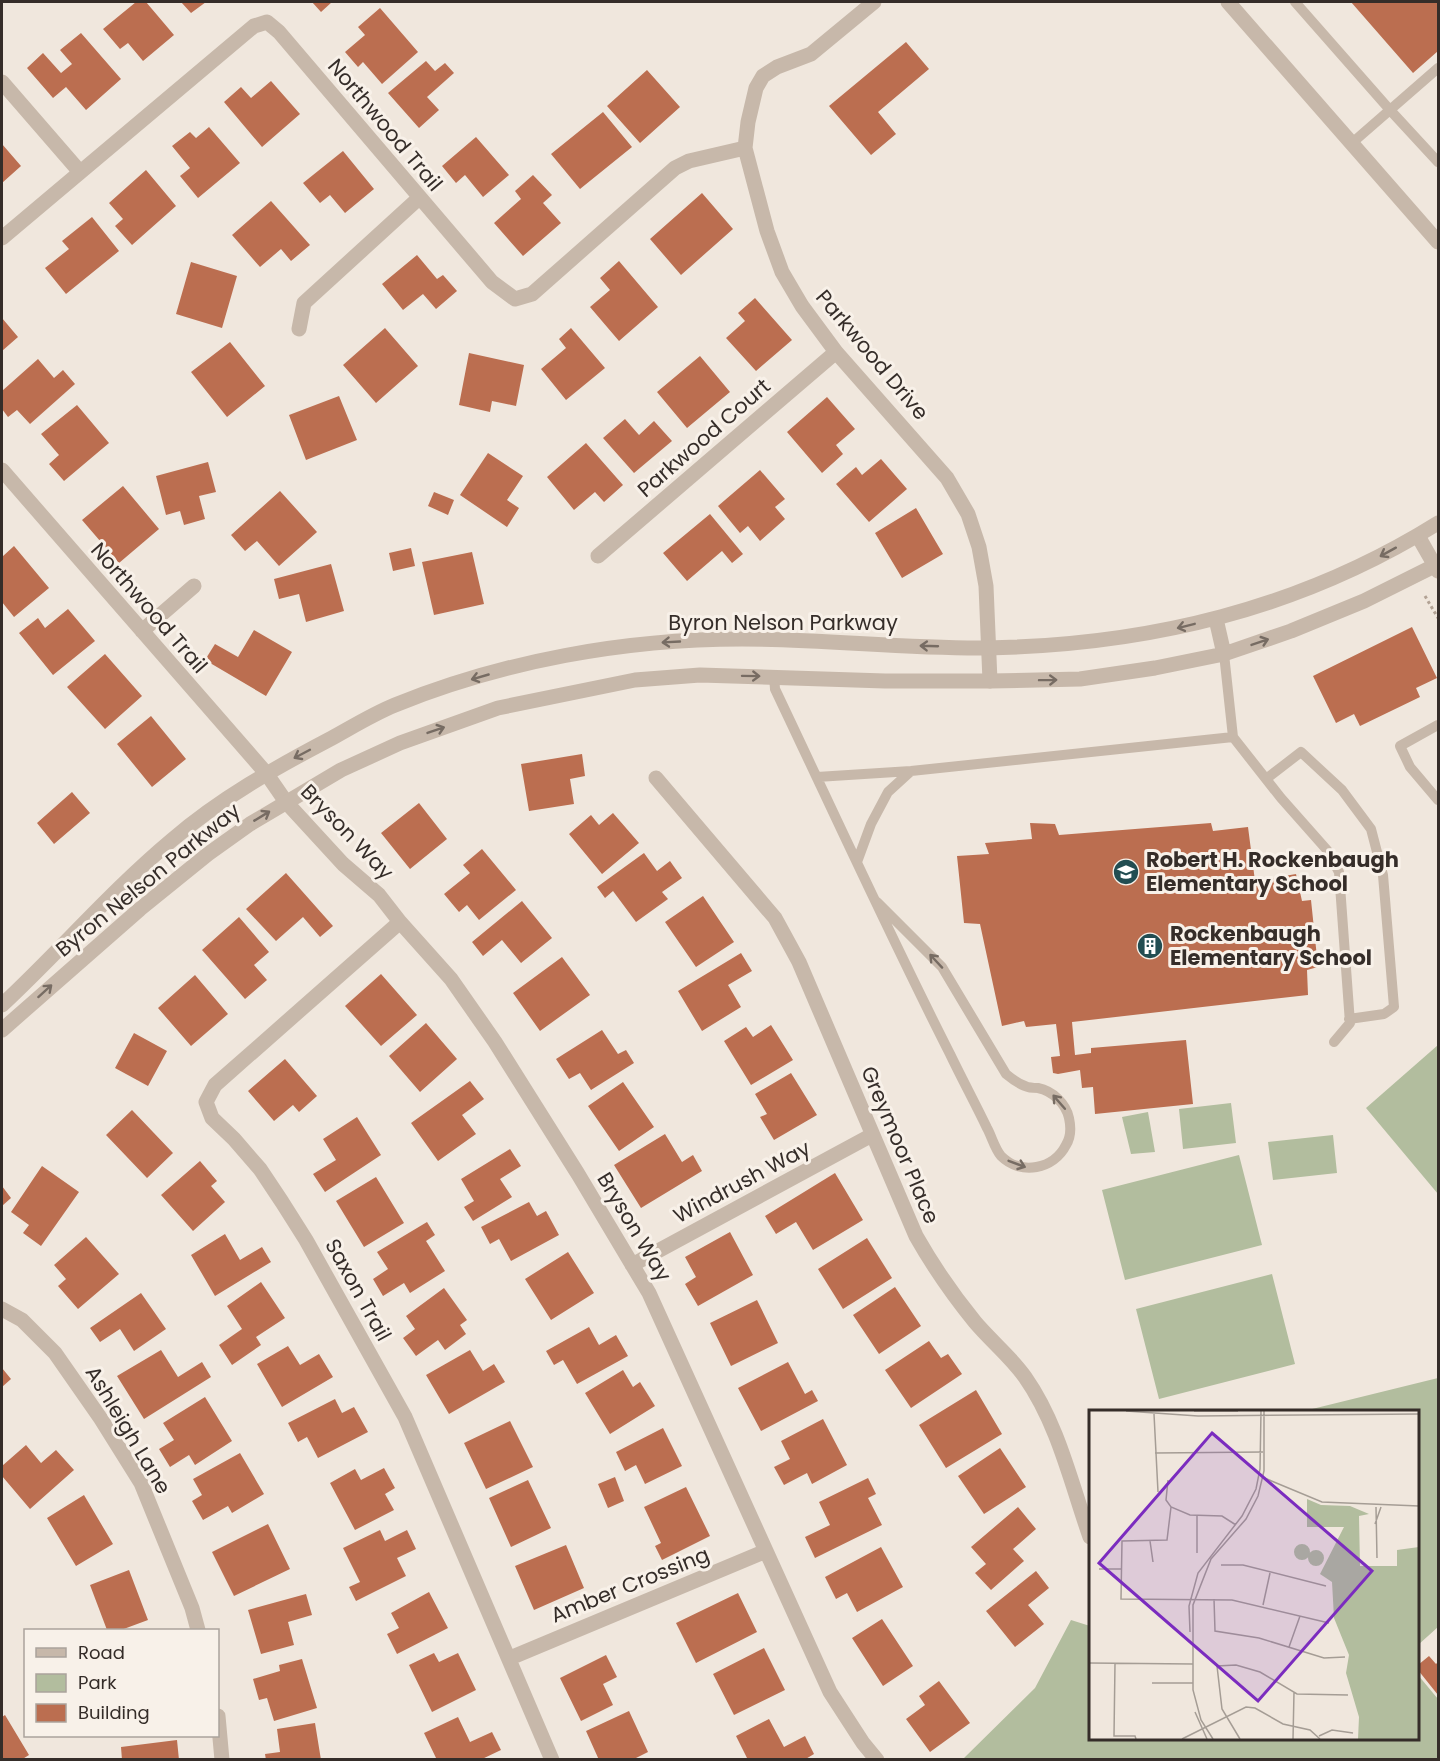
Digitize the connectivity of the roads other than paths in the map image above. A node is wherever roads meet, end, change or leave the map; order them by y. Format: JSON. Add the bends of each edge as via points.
{"nodes":[{"id":1,"x":874,"y":2,"type":"edge"},
{"id":2,"x":1228,"y":2,"type":"edge"},
{"id":3,"x":1295,"y":2,"type":"edge"},
{"id":4,"x":1438,"y":68,"type":"edge"},
{"id":5,"x":2,"y":82,"type":"edge"},
{"id":6,"x":1390,"y":110,"type":"junction"},
{"id":7,"x":1352,"y":143,"type":"junction"},
{"id":8,"x":745,"y":148,"type":"junction"},
{"id":9,"x":1438,"y":162,"type":"edge"},
{"id":10,"x":80,"y":172,"type":"junction"},
{"id":11,"x":419,"y":198,"type":"junction"},
{"id":12,"x":2,"y":238,"type":"edge"},
{"id":13,"x":1438,"y":242,"type":"edge"},
{"id":14,"x":299,"y":329,"type":"dead end"},
{"id":15,"x":836,"y":351,"type":"junction"},
{"id":16,"x":2,"y":470,"type":"edge"},
{"id":17,"x":1438,"y":523,"type":"edge"},
{"id":18,"x":1418,"y":536,"type":"junction"},
{"id":19,"x":598,"y":556,"type":"dead end"},
{"id":20,"x":1438,"y":567,"type":"edge"},
{"id":21,"x":194,"y":586,"type":"dead end"},
{"id":22,"x":1216,"y":619,"type":"junction"},
{"id":23,"x":141,"y":631,"type":"junction"},
{"id":24,"x":987,"y":648,"type":"junction"},
{"id":25,"x":1224,"y":654,"type":"junction"},
{"id":26,"x":774,"y":676,"type":"junction"},
{"id":27,"x":990,"y":681,"type":"junction"},
{"id":28,"x":1438,"y":725,"type":"edge"},
{"id":29,"x":1233,"y":737,"type":"junction"},
{"id":30,"x":911,"y":771,"type":"junction"},
{"id":31,"x":266,"y":773,"type":"junction"},
{"id":32,"x":817,"y":777,"type":"junction"},
{"id":33,"x":656,"y":778,"type":"dead end"},
{"id":34,"x":1266,"y":779,"type":"junction"},
{"id":35,"x":1438,"y":800,"type":"edge"},
{"id":36,"x":286,"y":802,"type":"junction"},
{"id":37,"x":857,"y":862,"type":"junction"},
{"id":38,"x":877,"y":902,"type":"junction"},
{"id":39,"x":400,"y":922,"type":"junction"},
{"id":40,"x":2,"y":1005,"type":"edge"},
{"id":41,"x":1349,"y":1019,"type":"junction"},
{"id":42,"x":3,"y":1025,"type":"edge"},
{"id":43,"x":1334,"y":1042,"type":"dead end"},
{"id":44,"x":872,"y":1136,"type":"junction"},
{"id":45,"x":632,"y":1265,"type":"junction"},
{"id":46,"x":2,"y":1309,"type":"edge"},
{"id":47,"x":1089,"y":1534,"type":"edge"},
{"id":48,"x":766,"y":1551,"type":"junction"},
{"id":49,"x":198,"y":1629,"type":"edge"},
{"id":50,"x":510,"y":1658,"type":"junction"},
{"id":51,"x":219,"y":1727,"type":"edge"},
{"id":52,"x":222,"y":1760,"type":"edge"},
{"id":53,"x":552,"y":1760,"type":"edge"},
{"id":54,"x":877,"y":1760,"type":"edge"}],
"edges":[{"from":1,"to":8,"type":"street","name":"Parkwood Drive","via":[[811,54],[763,76],[756,88]]},
{"from":2,"to":7,"type":"street"},
{"from":3,"to":6,"type":"lane"},
{"from":4,"to":6,"type":"lane"},
{"from":5,"to":10,"type":"street"},
{"from":6,"to":7,"type":"lane"},
{"from":6,"to":9,"type":"lane"},
{"from":7,"to":13,"type":"street"},
{"from":8,"to":11,"type":"street","name":"Northwood Trail","via":[[675,168],[532,294],[516,299],[492,282]]},
{"from":8,"to":15,"type":"street","name":"Parkwood Drive","via":[[782,273]]},
{"from":10,"to":11,"type":"street","name":"Northwood Trail","via":[[254,26],[267,22]]},
{"from":10,"to":12,"type":"street","name":"Northwood Trail"},
{"from":11,"to":14,"type":"street","via":[[304,303]]},
{"from":15,"to":19,"type":"street","name":"Parkwood Court"},
{"from":15,"to":24,"type":"street","name":"Parkwood Drive","via":[[947,478],[968,514],[986,586]]},
{"from":16,"to":23,"type":"street","name":"Northwood Trail"},
{"from":17,"to":18,"type":"street","name":"Byron Nelson Parkway"},
{"from":18,"to":20,"type":"street"},
{"from":18,"to":22,"type":"street","name":"Byron Nelson Parkway","one_way":true,"via":[[1327,581]]},
{"from":25,"to":20,"type":"street","name":"Byron Nelson Parkway","one_way":true,"via":[[1364,602]]},
{"from":21,"to":23,"type":"street"},
{"from":22,"to":24,"type":"street","name":"Byron Nelson Parkway","one_way":true,"via":[[1164,632]]},
{"from":22,"to":25,"type":"street"},
{"from":23,"to":31,"type":"street","name":"Northwood Trail"},
{"from":24,"to":27,"type":"street","name":"Parkwood Drive"},
{"from":24,"to":31,"type":"street","name":"Byron Nelson Parkway","one_way":true,"via":[[741,639],[640,644],[578,653],[474,678],[392,706]]},
{"from":27,"to":25,"type":"street","name":"Byron Nelson Parkway","one_way":true,"via":[[1080,679]]},
{"from":25,"to":29,"type":"lane"},
{"from":26,"to":27,"type":"street","name":"Byron Nelson Parkway"},
{"from":26,"to":32,"type":"lane","via":[[775,689]]},
{"from":36,"to":26,"type":"street","name":"Byron Nelson Parkway","one_way":true,"via":[[400,742],[498,708],[635,680],[700,675]]},
{"from":28,"to":35,"type":"lane","via":[[1400,746],[1410,767]]},
{"from":29,"to":30,"type":"lane"},
{"from":29,"to":34,"type":"lane"},
{"from":30,"to":32,"type":"lane"},
{"from":30,"to":37,"type":"lane","via":[[888,792],[870,824]]},
{"from":31,"to":36,"type":"street","name":"Bryson Way"},
{"from":31,"to":40,"type":"street","name":"Byron Nelson Parkway","via":[[172,840]]},
{"from":32,"to":37,"type":"lane"},
{"from":33,"to":44,"type":"street","name":"Greymoor Place","via":[[775,918],[799,962]]},
{"from":34,"to":41,"type":"lane","via":[[1327,850],[1339,872]]},
{"from":34,"to":41,"type":"lane","via":[[1301,752],[1342,790],[1371,829],[1383,875],[1394,1006],[1384,1014]]},
{"from":36,"to":39,"type":"street","name":"Bryson Way","via":[[343,864],[379,895]]},
{"from":42,"to":36,"type":"street","name":"Byron Nelson Parkway","one_way":true,"via":[[208,854]]},
{"from":37,"to":38,"type":"lane"},
{"from":38,"to":38,"type":"lane","one_way":true,"via":[[995,1147],[1013,1164],[1026,1168],[1039,1167],[1056,1158],[1068,1143],[1071,1130],[1063,1104],[1053,1094],[1027,1087],[1006,1074],[942,967]]},
{"from":39,"to":45,"type":"street","name":"Bryson Way","via":[[451,979],[495,1042]]},
{"from":39,"to":50,"type":"street","name":"Saxon Trail","via":[[215,1085],[206,1102],[212,1118],[260,1169],[282,1202],[405,1416]]},
{"from":41,"to":43,"type":"lane","via":[[1350,1023]]},
{"from":44,"to":45,"type":"street","name":"Windrush Way"},
{"from":44,"to":47,"type":"street","name":"Greymoor Place","via":[[916,1236],[939,1275],[1023,1374],[1037,1397],[1063,1455]]},
{"from":45,"to":48,"type":"street","name":"Bryson Way","via":[[649,1293]]},
{"from":46,"to":49,"type":"street","name":"Ashleigh Lane","via":[[22,1320],[55,1353],[141,1483]]},
{"from":48,"to":50,"type":"street","name":"Amber Crossing"},
{"from":48,"to":54,"type":"street","name":"Bryson Way","via":[[830,1692]]},
{"from":50,"to":53,"type":"street","name":"Saxon Trail"},
{"from":51,"to":52,"type":"street"}]}
